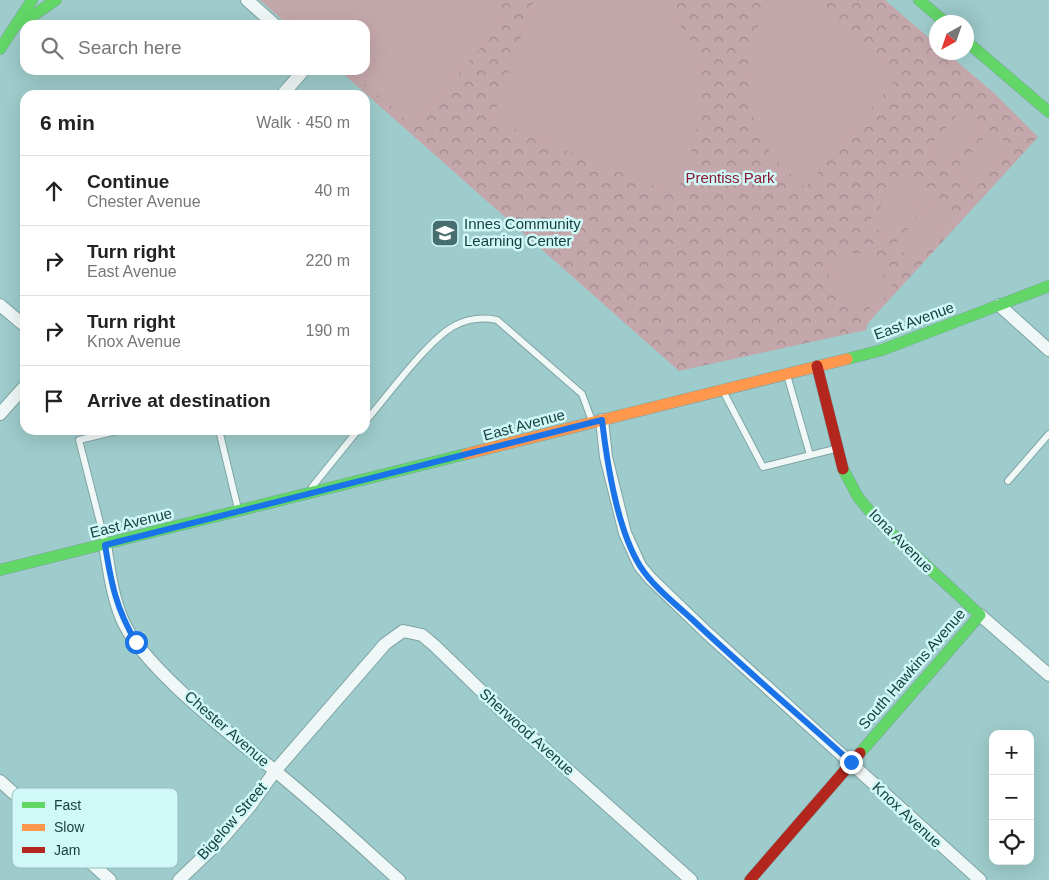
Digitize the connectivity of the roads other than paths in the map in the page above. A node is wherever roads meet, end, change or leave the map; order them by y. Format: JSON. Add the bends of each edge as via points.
{"nodes":[{"id":1,"x":32,"y":0,"type":"edge"},
{"id":2,"x":56,"y":0,"type":"edge"},
{"id":3,"x":247,"y":0,"type":"edge"},
{"id":4,"x":920,"y":0,"type":"edge"},
{"id":5,"x":938,"y":15,"type":"edge"},
{"id":6,"x":26,"y":20,"type":"edge"},
{"id":7,"x":269,"y":20,"type":"edge"},
{"id":8,"x":20,"y":24,"type":"edge"},
{"id":9,"x":12,"y":29,"type":"junction"},
{"id":10,"x":974,"y":48,"type":"edge"},
{"id":11,"x":0,"y":49,"type":"edge"},
{"id":12,"x":300,"y":75,"type":"edge"},
{"id":13,"x":286,"y":90,"type":"edge"},
{"id":14,"x":1049,"y":112,"type":"edge"},
{"id":15,"x":1048,"y":287,"type":"edge"},
{"id":16,"x":0,"y":304,"type":"edge"},
{"id":17,"x":999,"y":305,"type":"junction"},
{"id":18,"x":20,"y":322,"type":"edge"},
{"id":19,"x":1049,"y":350,"type":"edge"},
{"id":20,"x":817,"y":366,"type":"junction"},
{"id":21,"x":786,"y":373,"type":"junction"},
{"id":22,"x":722,"y":389,"type":"junction"},
{"id":23,"x":20,"y":392,"type":"edge"},
{"id":24,"x":0,"y":414,"type":"edge"},
{"id":25,"x":370,"y":416,"type":"edge"},
{"id":26,"x":597,"y":421,"type":"junction"},
{"id":27,"x":1049,"y":434,"type":"edge"},
{"id":28,"x":100,"y":435,"type":"edge"},
{"id":29,"x":220,"y":435,"type":"edge"},
{"id":30,"x":354,"y":435,"type":"edge"},
{"id":31,"x":837,"y":448,"type":"junction"},
{"id":32,"x":810,"y":455,"type":"junction"},
{"id":33,"x":1008,"y":481,"type":"dead end"},
{"id":34,"x":307,"y":495,"type":"junction"},
{"id":35,"x":239,"y":512,"type":"junction"},
{"id":36,"x":105,"y":545,"type":"junction"},
{"id":37,"x":0,"y":570,"type":"edge"},
{"id":38,"x":980,"y":615,"type":"junction"},
{"id":39,"x":362,"y":670,"type":"joint"},
{"id":40,"x":1049,"y":675,"type":"edge"},
{"id":41,"x":851,"y":762,"type":"junction"},
{"id":42,"x":275,"y":771,"type":"junction"},
{"id":43,"x":0,"y":781,"type":"edge"},
{"id":44,"x":12,"y":792,"type":"edge"},
{"id":45,"x":97,"y":868,"type":"edge"},
{"id":46,"x":110,"y":880,"type":"edge"},
{"id":47,"x":179,"y":880,"type":"edge"},
{"id":48,"x":400,"y":880,"type":"edge"},
{"id":49,"x":691,"y":880,"type":"edge"},
{"id":50,"x":750,"y":880,"type":"edge"},
{"id":51,"x":980,"y":880,"type":"edge"}],
"edges":[{"from":1,"to":9,"type":"main road"},
{"from":2,"to":6,"type":"main road"},
{"from":3,"to":7,"type":"street"},
{"from":4,"to":5,"type":"main road"},
{"from":8,"to":9,"type":"main road"},
{"from":9,"to":11,"type":"main road"},
{"from":10,"to":14,"type":"main road"},
{"from":12,"to":13,"type":"street"},
{"from":15,"to":17,"type":"main road","name":"East Avenue"},
{"from":16,"to":18,"type":"street"},
{"from":17,"to":19,"type":"street"},
{"from":17,"to":20,"type":"main road","name":"East Avenue","via":[[882,350]]},
{"from":20,"to":21,"type":"main road","name":"East Avenue"},
{"from":20,"to":31,"type":"main road","name":"Iona Avenue"},
{"from":21,"to":22,"type":"main road","name":"East Avenue"},
{"from":21,"to":32,"type":"lane"},
{"from":22,"to":26,"type":"main road","name":"East Avenue"},
{"from":22,"to":32,"type":"lane","via":[[763,467]]},
{"from":23,"to":24,"type":"street"},
{"from":25,"to":26,"type":"lane","via":[[426,350],[454,326],[481,317],[497,320],[582,394]]},
{"from":26,"to":34,"type":"main road","name":"East Avenue"},
{"from":26,"to":41,"type":"street","name":"Knox Avenue","via":[[625,533],[640,566],[706,632]]},
{"from":27,"to":33,"type":"lane"},
{"from":28,"to":36,"type":"lane","via":[[78,440]]},
{"from":29,"to":35,"type":"lane"},
{"from":30,"to":34,"type":"lane"},
{"from":31,"to":32,"type":"lane"},
{"from":31,"to":38,"type":"main road","name":"Iona Avenue","via":[[847,480],[877,520]]},
{"from":34,"to":35,"type":"main road","name":"East Avenue"},
{"from":35,"to":36,"type":"main road","name":"East Avenue"},
{"from":36,"to":37,"type":"main road","name":"East Avenue"},
{"from":36,"to":42,"type":"street","name":"Chester Avenue","via":[[122,619],[136,642],[182,690]]},
{"from":38,"to":40,"type":"street","name":"Iona Avenue"},
{"from":38,"to":41,"type":"main road","name":"South Hawkins Avenue"},
{"from":39,"to":42,"type":"street","name":"Bigelow Street"},
{"from":39,"to":49,"type":"street","name":"Sherwood Avenue","via":[[393,636],[403,630],[422,635]]},
{"from":41,"to":50,"type":"main road","name":"South Hawkins Avenue"},
{"from":41,"to":51,"type":"street","name":"Knox Avenue"},
{"from":42,"to":47,"type":"street","name":"Bigelow Street","via":[[220,841]]},
{"from":42,"to":48,"type":"street","name":"Chester Avenue"},
{"from":43,"to":44,"type":"street"},
{"from":45,"to":46,"type":"street"}]}
